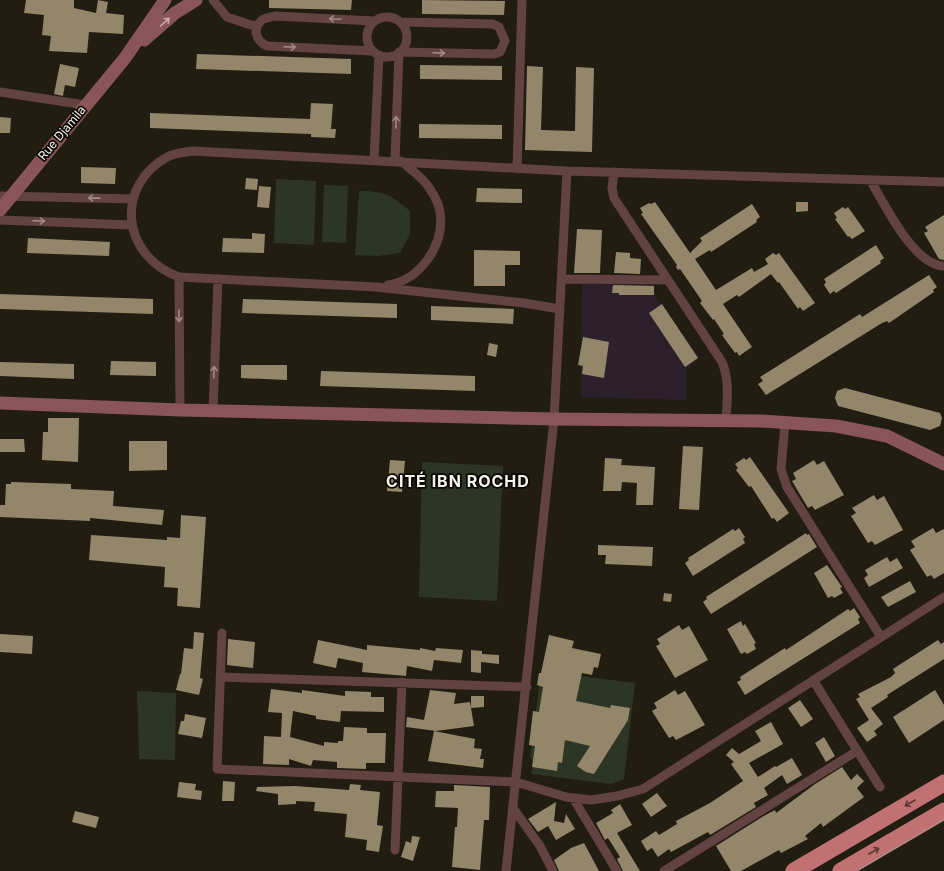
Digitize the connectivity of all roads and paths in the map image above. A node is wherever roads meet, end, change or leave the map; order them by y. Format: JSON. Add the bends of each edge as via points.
{"nodes":[{"id":1,"x":165,"y":0,"type":"edge"},
{"id":2,"x":196,"y":0,"type":"edge"},
{"id":3,"x":213,"y":0,"type":"edge"},
{"id":4,"x":522,"y":0,"type":"edge"},
{"id":5,"x":374,"y":21,"type":"junction"},
{"id":6,"x":400,"y":22,"type":"junction"},
{"id":7,"x":257,"y":27,"type":"junction"},
{"id":8,"x":399,"y":52,"type":"junction"},
{"id":9,"x":376,"y":53,"type":"junction"},
{"id":10,"x":125,"y":58,"type":"junction"},
{"id":11,"x":0,"y":92,"type":"edge"},
{"id":12,"x":85,"y":105,"type":"junction"},
{"id":13,"x":374,"y":160,"type":"junction"},
{"id":14,"x":398,"y":161,"type":"junction"},
{"id":15,"x":517,"y":169,"type":"junction"},
{"id":16,"x":567,"y":171,"type":"junction"},
{"id":17,"x":614,"y":172,"type":"junction"},
{"id":18,"x":870,"y":180,"type":"junction"},
{"id":19,"x":944,"y":182,"type":"edge"},
{"id":20,"x":5,"y":196,"type":"edge"},
{"id":21,"x":133,"y":199,"type":"junction"},
{"id":22,"x":0,"y":210,"type":"edge"},
{"id":23,"x":0,"y":220,"type":"edge"},
{"id":24,"x":132,"y":225,"type":"junction"},
{"id":25,"x":944,"y":266,"type":"edge"},
{"id":26,"x":179,"y":276,"type":"junction"},
{"id":27,"x":218,"y":279,"type":"junction"},
{"id":28,"x":562,"y":279,"type":"junction"},
{"id":29,"x":667,"y":280,"type":"junction"},
{"id":30,"x":376,"y":287,"type":"junction"},
{"id":31,"x":560,"y":309,"type":"junction"},
{"id":32,"x":0,"y":403,"type":"edge"},
{"id":33,"x":180,"y":410,"type":"junction"},
{"id":34,"x":213,"y":411,"type":"junction"},
{"id":35,"x":554,"y":419,"type":"junction"},
{"id":36,"x":726,"y":420,"type":"junction"},
{"id":37,"x":785,"y":423,"type":"junction"},
{"id":38,"x":944,"y":464,"type":"edge"},
{"id":39,"x":944,"y":597,"type":"edge"},
{"id":40,"x":222,"y":633,"type":"dead end"},
{"id":41,"x":881,"y":637,"type":"junction"},
{"id":42,"x":220,"y":676,"type":"junction"},
{"id":43,"x":813,"y":680,"type":"junction"},
{"id":44,"x":402,"y":682,"type":"junction"},
{"id":45,"x":527,"y":687,"type":"junction"},
{"id":46,"x":857,"y":751,"type":"junction"},
{"id":47,"x":398,"y":777,"type":"junction"},
{"id":48,"x":516,"y":782,"type":"junction"},
{"id":49,"x":944,"y":783,"type":"edge"},
{"id":50,"x":880,"y":787,"type":"dead end"},
{"id":51,"x":573,"y":798,"type":"junction"},
{"id":52,"x":513,"y":808,"type":"junction"},
{"id":53,"x":944,"y":811,"type":"edge"},
{"id":54,"x":395,"y":850,"type":"dead end"},
{"id":55,"x":506,"y":871,"type":"edge"},
{"id":56,"x":553,"y":871,"type":"edge"},
{"id":57,"x":617,"y":871,"type":"edge"},
{"id":58,"x":664,"y":871,"type":"edge"},
{"id":59,"x":794,"y":871,"type":"edge"},
{"id":60,"x":841,"y":871,"type":"edge"}],
"edges":[{"from":1,"to":10,"type":"street"},
{"from":10,"to":2,"type":"street","one_way":true,"via":[[175,13]]},
{"from":3,"to":7,"type":"street","via":[[228,17]]},
{"from":4,"to":15,"type":"street"},
{"from":5,"to":6,"type":"street","via":[[386,17]]},
{"from":5,"to":7,"type":"street","one_way":true,"via":[[275,16],[263,19]]},
{"from":5,"to":9,"type":"street","via":[[367,39]]},
{"from":6,"to":8,"type":"street","via":[[406,33],[406,40]]},
{"from":8,"to":6,"type":"street","one_way":true,"via":[[494,54],[500,52],[505,41],[499,27],[494,24]]},
{"from":7,"to":9,"type":"street","one_way":true,"via":[[256,35],[260,43],[267,46]]},
{"from":8,"to":9,"type":"street","via":[[389,56]]},
{"from":14,"to":8,"type":"street","one_way":true},
{"from":9,"to":13,"type":"street"},
{"from":10,"to":12,"type":"street","name":"Rue Djamila"},
{"from":11,"to":12,"type":"street"},
{"from":12,"to":20,"type":"street","name":"Rue Djamila"},
{"from":13,"to":14,"type":"street"},
{"from":13,"to":21,"type":"street","via":[[193,151],[170,156],[148,171],[136,188]]},
{"from":14,"to":15,"type":"street"},
{"from":14,"to":30,"type":"street","via":[[430,188],[440,211],[440,229],[432,252],[419,272],[400,283]]},
{"from":15,"to":16,"type":"street"},
{"from":16,"to":17,"type":"street"},
{"from":16,"to":28,"type":"street"},
{"from":17,"to":18,"type":"street"},
{"from":17,"to":29,"type":"street","via":[[614,198]]},
{"from":18,"to":19,"type":"street"},
{"from":18,"to":25,"type":"street","via":[[906,238],[923,258],[937,266]]},
{"from":21,"to":20,"type":"street","one_way":true},
{"from":20,"to":22,"type":"street","name":"Rue Djamila"},
{"from":21,"to":24,"type":"street"},
{"from":23,"to":24,"type":"street","one_way":true},
{"from":24,"to":26,"type":"street","via":[[136,241],[150,260],[169,273]]},
{"from":26,"to":27,"type":"street"},
{"from":26,"to":33,"type":"street","one_way":true},
{"from":27,"to":30,"type":"street"},
{"from":34,"to":27,"type":"street","one_way":true},
{"from":28,"to":29,"type":"street"},
{"from":28,"to":31,"type":"street"},
{"from":29,"to":36,"type":"street","via":[[722,362],[726,372]]},
{"from":30,"to":31,"type":"street"},
{"from":31,"to":35,"type":"street"},
{"from":32,"to":33,"type":"street"},
{"from":33,"to":34,"type":"street"},
{"from":34,"to":35,"type":"street"},
{"from":35,"to":36,"type":"street"},
{"from":35,"to":45,"type":"street"},
{"from":36,"to":37,"type":"street"},
{"from":37,"to":38,"type":"street","via":[[836,426],[887,436]]},
{"from":37,"to":41,"type":"street","via":[[781,469],[787,487]]},
{"from":39,"to":41,"type":"street"},
{"from":40,"to":42,"type":"street"},
{"from":41,"to":43,"type":"street"},
{"from":42,"to":44,"type":"street"},
{"from":42,"to":47,"type":"street","via":[[217,769]]},
{"from":43,"to":46,"type":"street"},
{"from":43,"to":51,"type":"street","via":[[643,789],[591,800]]},
{"from":44,"to":45,"type":"street"},
{"from":44,"to":47,"type":"street"},
{"from":45,"to":48,"type":"street"},
{"from":46,"to":50,"type":"street"},
{"from":46,"to":58,"type":"street"},
{"from":47,"to":48,"type":"street"},
{"from":47,"to":54,"type":"street"},
{"from":48,"to":51,"type":"street"},
{"from":48,"to":52,"type":"street"},
{"from":49,"to":59,"type":"highway","one_way":true},
{"from":51,"to":57,"type":"street"},
{"from":52,"to":55,"type":"street"},
{"from":52,"to":56,"type":"street","via":[[540,846]]},
{"from":60,"to":53,"type":"highway","one_way":true}]}
